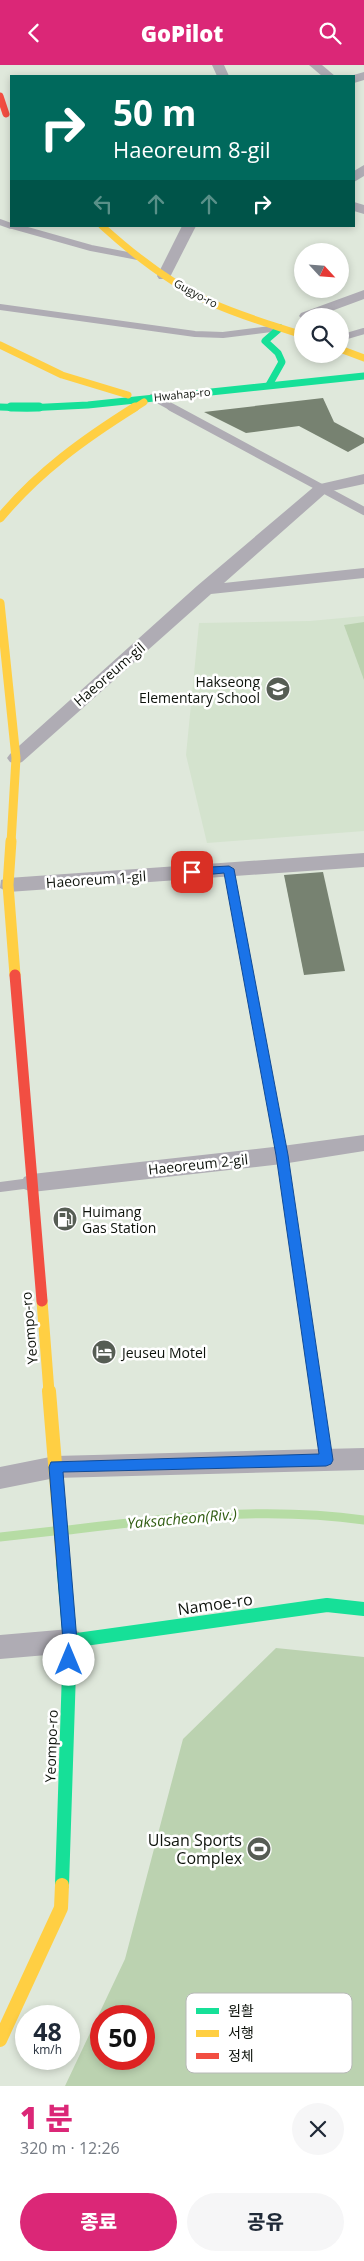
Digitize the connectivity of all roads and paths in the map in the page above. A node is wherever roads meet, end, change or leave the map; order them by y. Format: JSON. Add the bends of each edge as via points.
{"nodes":[{"id":1,"x":315,"y":65,"type":"edge"},
{"id":2,"x":328,"y":75,"type":"edge"},
{"id":3,"x":0,"y":96,"type":"edge"},
{"id":4,"x":6,"y":114,"type":"edge"},
{"id":5,"x":15,"y":227,"type":"edge"},
{"id":6,"x":103,"y":227,"type":"edge"},
{"id":7,"x":188,"y":227,"type":"edge"},
{"id":8,"x":139,"y":257,"type":"junction"},
{"id":9,"x":164,"y":276,"type":"junction"},
{"id":10,"x":364,"y":294,"type":"edge"},
{"id":11,"x":0,"y":307,"type":"edge"},
{"id":12,"x":327,"y":308,"type":"edge"},
{"id":13,"x":294,"y":322,"type":"edge"},
{"id":14,"x":280,"y":328,"type":"junction"},
{"id":15,"x":364,"y":331,"type":"edge"},
{"id":16,"x":294,"y":332,"type":"edge"},
{"id":17,"x":349,"y":335,"type":"edge"},
{"id":18,"x":0,"y":345,"type":"edge"},
{"id":19,"x":349,"y":352,"type":"edge"},
{"id":20,"x":364,"y":357,"type":"edge"},
{"id":21,"x":364,"y":377,"type":"edge"},
{"id":22,"x":269,"y":385,"type":"junction"},
{"id":23,"x":152,"y":397,"type":"junction"},
{"id":24,"x":0,"y":407,"type":"edge"},
{"id":25,"x":364,"y":479,"type":"edge"},
{"id":26,"x":322,"y":488,"type":"junction"},
{"id":27,"x":364,"y":511,"type":"edge"},
{"id":28,"x":0,"y":518,"type":"edge"},
{"id":29,"x":364,"y":573,"type":"edge"},
{"id":30,"x":204,"y":591,"type":"junction"},
{"id":31,"x":0,"y":603,"type":"edge"},
{"id":32,"x":5,"y":702,"type":"edge"},
{"id":33,"x":16,"y":758,"type":"junction"},
{"id":34,"x":364,"y":860,"type":"edge"},
{"id":35,"x":229,"y":869,"type":"junction"},
{"id":36,"x":4,"y":885,"type":"edge"},
{"id":37,"x":364,"y":1143,"type":"edge"},
{"id":38,"x":282,"y":1155,"type":"junction"},
{"id":39,"x":32,"y":1183,"type":"junction"},
{"id":40,"x":0,"y":1187,"type":"edge"},
{"id":41,"x":364,"y":1459,"type":"edge"},
{"id":42,"x":326,"y":1460,"type":"junction"},
{"id":43,"x":56,"y":1467,"type":"junction"},
{"id":44,"x":0,"y":1478,"type":"edge"},
{"id":45,"x":364,"y":1609,"type":"edge"},
{"id":46,"x":70,"y":1641,"type":"junction"},
{"id":47,"x":0,"y":1647,"type":"edge"},
{"id":48,"x":0,"y":2040,"type":"edge"}],
"edges":[{"from":1,"to":2,"type":"street"},
{"from":3,"to":4,"type":"main road"},
{"from":5,"to":8,"type":"lane","via":[[77,246]]},
{"from":6,"to":8,"type":"main road","name":"Gugyo-ro"},
{"from":7,"to":9,"type":"street"},
{"from":8,"to":9,"type":"main road","name":"Gugyo-ro"},
{"from":9,"to":14,"type":"main road","name":"Gugyo-ro","via":[[211,302]]},
{"from":10,"to":12,"type":"street"},
{"from":11,"to":14,"type":"lane","via":[[195,334],[223,335]]},
{"from":13,"to":14,"type":"street"},
{"from":14,"to":16,"type":"main road","name":"Gugyo-ro"},
{"from":14,"to":22,"type":"main road","via":[[265,341],[281,357],[283,364]]},
{"from":15,"to":17,"type":"lane"},
{"from":18,"to":23,"type":"main road","via":[[96,386],[135,397]]},
{"from":19,"to":20,"type":"main road"},
{"from":21,"to":22,"type":"main road","name":"Hwahap-ro"},
{"from":22,"to":23,"type":"main road","name":"Hwahap-ro"},
{"from":23,"to":24,"type":"main road","name":"Hwahap-ro","via":[[88,405]]},
{"from":23,"to":26,"type":"lane"},
{"from":23,"to":28,"type":"main road","via":[[91,434],[49,466]]},
{"from":25,"to":26,"type":"street","name":"Haeoreum-gil"},
{"from":26,"to":27,"type":"lane"},
{"from":26,"to":30,"type":"street","name":"Haeoreum-gil"},
{"from":29,"to":30,"type":"street"},
{"from":30,"to":33,"type":"street","name":"Haeoreum-gil"},
{"from":31,"to":32,"type":"main road","name":"Yeompo-ro"},
{"from":32,"to":33,"type":"main road","name":"Yeompo-ro"},
{"from":33,"to":36,"type":"main road","name":"Yeompo-ro"},
{"from":34,"to":35,"type":"street","name":"Haeoreum 1-gil"},
{"from":35,"to":36,"type":"street","name":"Haeoreum 1-gil"},
{"from":35,"to":38,"type":"lane"},
{"from":36,"to":39,"type":"main road","name":"Yeompo-ro"},
{"from":37,"to":38,"type":"street","name":"Haeoreum 2-gil"},
{"from":38,"to":39,"type":"street","name":"Haeoreum 2-gil"},
{"from":38,"to":42,"type":"lane"},
{"from":39,"to":40,"type":"lane"},
{"from":39,"to":43,"type":"main road","name":"Yeompo-ro"},
{"from":41,"to":42,"type":"street"},
{"from":42,"to":43,"type":"street"},
{"from":43,"to":44,"type":"street"},
{"from":43,"to":46,"type":"main road","name":"Yeompo-ro"},
{"from":45,"to":46,"type":"main road","name":"Namoe-ro","via":[[327,1605]]},
{"from":46,"to":47,"type":"street"},
{"from":46,"to":48,"type":"main road","name":"Yeompo-ro","via":[[61,1908]]}]}
